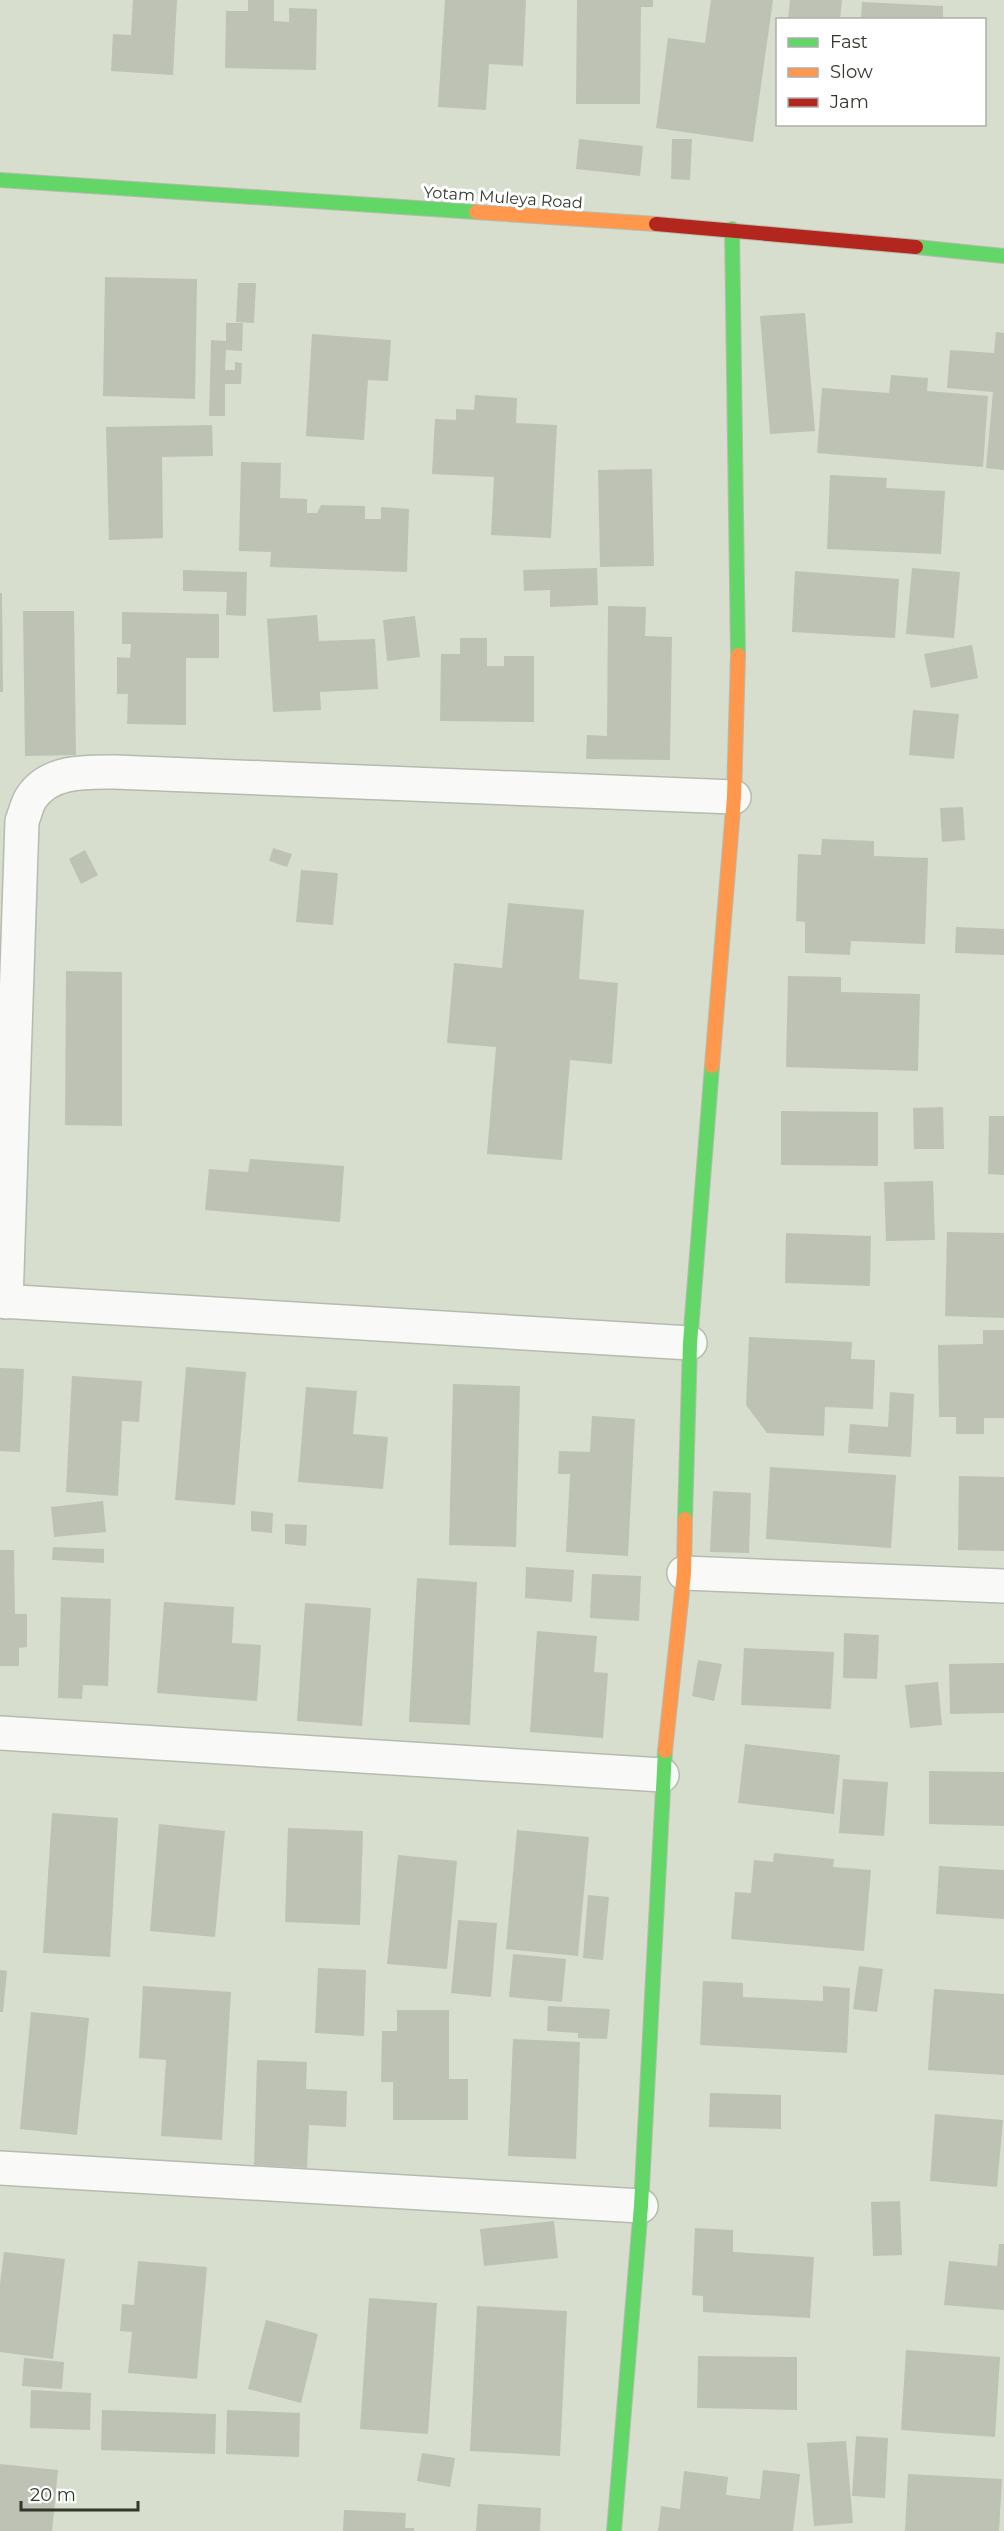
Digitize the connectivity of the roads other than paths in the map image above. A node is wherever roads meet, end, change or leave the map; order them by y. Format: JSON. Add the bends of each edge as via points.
{"nodes":[{"id":1,"x":0,"y":180,"type":"edge"},
{"id":2,"x":732,"y":229,"type":"junction"},
{"id":3,"x":1004,"y":256,"type":"edge"},
{"id":4,"x":734,"y":797,"type":"junction"},
{"id":5,"x":3,"y":1302,"type":"edge"},
{"id":6,"x":690,"y":1343,"type":"junction"},
{"id":7,"x":684,"y":1573,"type":"junction"},
{"id":8,"x":1004,"y":1586,"type":"edge"},
{"id":9,"x":0,"y":1733,"type":"edge"},
{"id":10,"x":662,"y":1775,"type":"junction"},
{"id":11,"x":0,"y":2168,"type":"edge"},
{"id":12,"x":641,"y":2206,"type":"junction"},
{"id":13,"x":614,"y":2531,"type":"edge"}],
"edges":[{"from":1,"to":2,"type":"street","name":"Yotam Muleya Road"},
{"from":2,"to":3,"type":"street","name":"Yotam Muleya Road"},
{"from":2,"to":4,"type":"street","via":[[738,654]]},
{"from":4,"to":5,"type":"street","via":[[115,772],[82,772],[53,778],[31,797],[22,821]]},
{"from":4,"to":6,"type":"street"},
{"from":5,"to":6,"type":"street"},
{"from":6,"to":7,"type":"street"},
{"from":7,"to":8,"type":"street"},
{"from":7,"to":10,"type":"street"},
{"from":9,"to":10,"type":"street"},
{"from":10,"to":12,"type":"street"},
{"from":11,"to":12,"type":"street"},
{"from":12,"to":13,"type":"street"}]}
